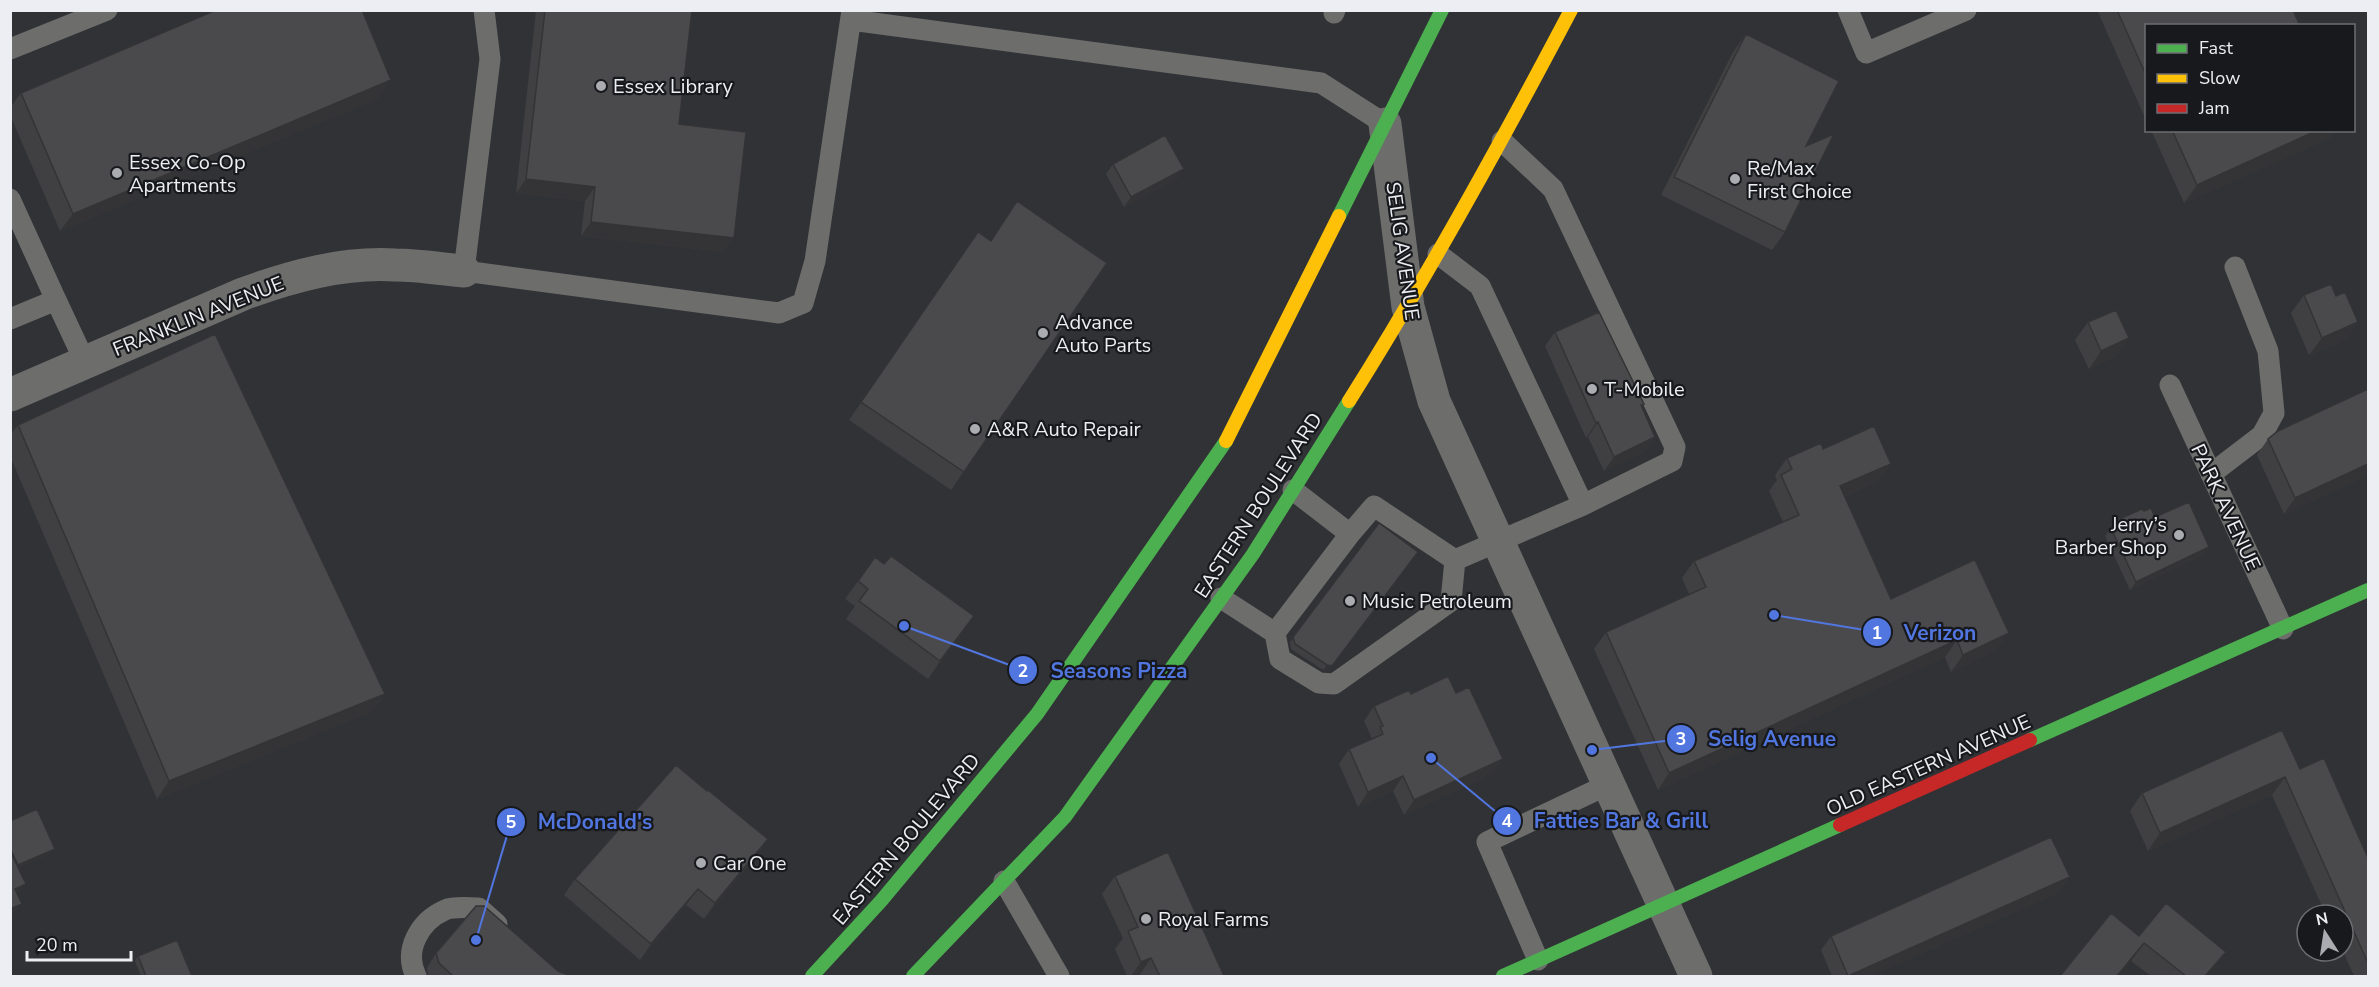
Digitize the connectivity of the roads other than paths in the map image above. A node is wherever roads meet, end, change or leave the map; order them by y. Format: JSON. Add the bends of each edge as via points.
{"nodes":[{"id":1,"x":107,"y":10,"type":"edge"},
{"id":2,"x":484,"y":10,"type":"edge"},
{"id":3,"x":1442,"y":10,"type":"edge"},
{"id":4,"x":1571,"y":10,"type":"edge"},
{"id":5,"x":1848,"y":10,"type":"edge"},
{"id":6,"x":1966,"y":10,"type":"edge"},
{"id":7,"x":851,"y":15,"type":"edge"},
{"id":8,"x":10,"y":49,"type":"edge"},
{"id":9,"x":1385,"y":124,"type":"junction"},
{"id":10,"x":1502,"y":141,"type":"junction"},
{"id":11,"x":10,"y":199,"type":"edge"},
{"id":12,"x":1438,"y":254,"type":"junction"},
{"id":13,"x":2235,"y":267,"type":"dead end"},
{"id":14,"x":464,"y":271,"type":"junction"},
{"id":15,"x":56,"y":300,"type":"junction"},
{"id":16,"x":1408,"y":307,"type":"junction"},
{"id":17,"x":10,"y":319,"type":"edge"},
{"id":18,"x":85,"y":362,"type":"junction"},
{"id":19,"x":2170,"y":385,"type":"dead end"},
{"id":20,"x":10,"y":395,"type":"edge"},
{"id":21,"x":2211,"y":474,"type":"junction"},
{"id":22,"x":1293,"y":490,"type":"junction"},
{"id":23,"x":1583,"y":505,"type":"junction"},
{"id":24,"x":1350,"y":534,"type":"junction"},
{"id":25,"x":1498,"y":540,"type":"junction"},
{"id":26,"x":1455,"y":560,"type":"junction"},
{"id":27,"x":2368,"y":590,"type":"edge"},
{"id":28,"x":1221,"y":598,"type":"junction"},
{"id":29,"x":2283,"y":629,"type":"junction"},
{"id":30,"x":1275,"y":633,"type":"junction"},
{"id":31,"x":1607,"y":785,"type":"junction"},
{"id":32,"x":1004,"y":880,"type":"junction"},
{"id":33,"x":1661,"y":904,"type":"junction"},
{"id":34,"x":513,"y":939,"type":"edge"},
{"id":35,"x":1538,"y":960,"type":"junction"},
{"id":36,"x":416,"y":976,"type":"edge"},
{"id":37,"x":812,"y":976,"type":"edge"},
{"id":38,"x":913,"y":976,"type":"edge"},
{"id":39,"x":1059,"y":976,"type":"edge"},
{"id":40,"x":1503,"y":976,"type":"edge"},
{"id":41,"x":1696,"y":976,"type":"edge"}],
"edges":[{"from":1,"to":8,"type":"lane"},
{"from":2,"to":14,"type":"lane","via":[[490,58]]},
{"from":3,"to":9,"type":"main road","name":"EASTERN BOULEVARD"},
{"from":4,"to":10,"type":"main road","name":"EASTERN BOULEVARD"},
{"from":5,"to":6,"type":"lane","via":[[1866,53]]},
{"from":7,"to":9,"type":"lane","via":[[1321,83]]},
{"from":7,"to":14,"type":"lane","via":[[815,261],[804,303],[778,313]]},
{"from":9,"to":16,"type":"street","name":"SELIG AVENUE"},
{"from":9,"to":37,"type":"main road","name":"EASTERN BOULEVARD","via":[[1225,443],[1036,714],[881,901]]},
{"from":10,"to":12,"type":"main road","name":"EASTERN BOULEVARD"},
{"from":10,"to":23,"type":"lane","via":[[1553,189],[1675,447],[1672,461]]},
{"from":11,"to":15,"type":"lane"},
{"from":12,"to":16,"type":"main road","name":"EASTERN BOULEVARD"},
{"from":12,"to":23,"type":"lane","via":[[1480,286]]},
{"from":13,"to":21,"type":"lane","via":[[2268,351],[2274,413],[2262,435]]},
{"from":14,"to":18,"type":"street","name":"FRANKLIN AVENUE","via":[[395,264],[352,266],[280,281]]},
{"from":15,"to":17,"type":"lane"},
{"from":15,"to":18,"type":"lane"},
{"from":16,"to":22,"type":"main road","name":"EASTERN BOULEVARD"},
{"from":16,"to":25,"type":"street","name":"SELIG AVENUE","via":[[1434,401]]},
{"from":18,"to":20,"type":"street","name":"FRANKLIN AVENUE"},
{"from":19,"to":21,"type":"lane","name":"PARK AVENUE"},
{"from":21,"to":29,"type":"lane","name":"PARK AVENUE"},
{"from":22,"to":24,"type":"lane"},
{"from":22,"to":28,"type":"main road","name":"EASTERN BOULEVARD"},
{"from":23,"to":25,"type":"lane"},
{"from":24,"to":26,"type":"lane","via":[[1374,506]]},
{"from":24,"to":30,"type":"lane"},
{"from":25,"to":26,"type":"lane"},
{"from":25,"to":31,"type":"street","name":"SELIG AVENUE"},
{"from":26,"to":30,"type":"lane","via":[[1451,601],[1334,684],[1319,684],[1280,659]]},
{"from":27,"to":29,"type":"main road","name":"OLD EASTERN AVENUE"},
{"from":28,"to":30,"type":"lane"},
{"from":28,"to":32,"type":"main road","name":"EASTERN BOULEVARD","via":[[1065,817]]},
{"from":29,"to":33,"type":"main road","name":"OLD EASTERN AVENUE"},
{"from":31,"to":33,"type":"street","name":"SELIG AVENUE"},
{"from":31,"to":35,"type":"lane","via":[[1487,842]]},
{"from":32,"to":38,"type":"main road","name":"EASTERN BOULEVARD"},
{"from":32,"to":39,"type":"lane"},
{"from":33,"to":35,"type":"main road","name":"OLD EASTERN AVENUE"},
{"from":33,"to":41,"type":"street","name":"SELIG AVENUE"},
{"from":34,"to":36,"type":"lane","via":[[479,908],[448,908],[432,917],[416,935],[412,949]]},
{"from":35,"to":40,"type":"main road","name":"OLD EASTERN AVENUE"}]}
